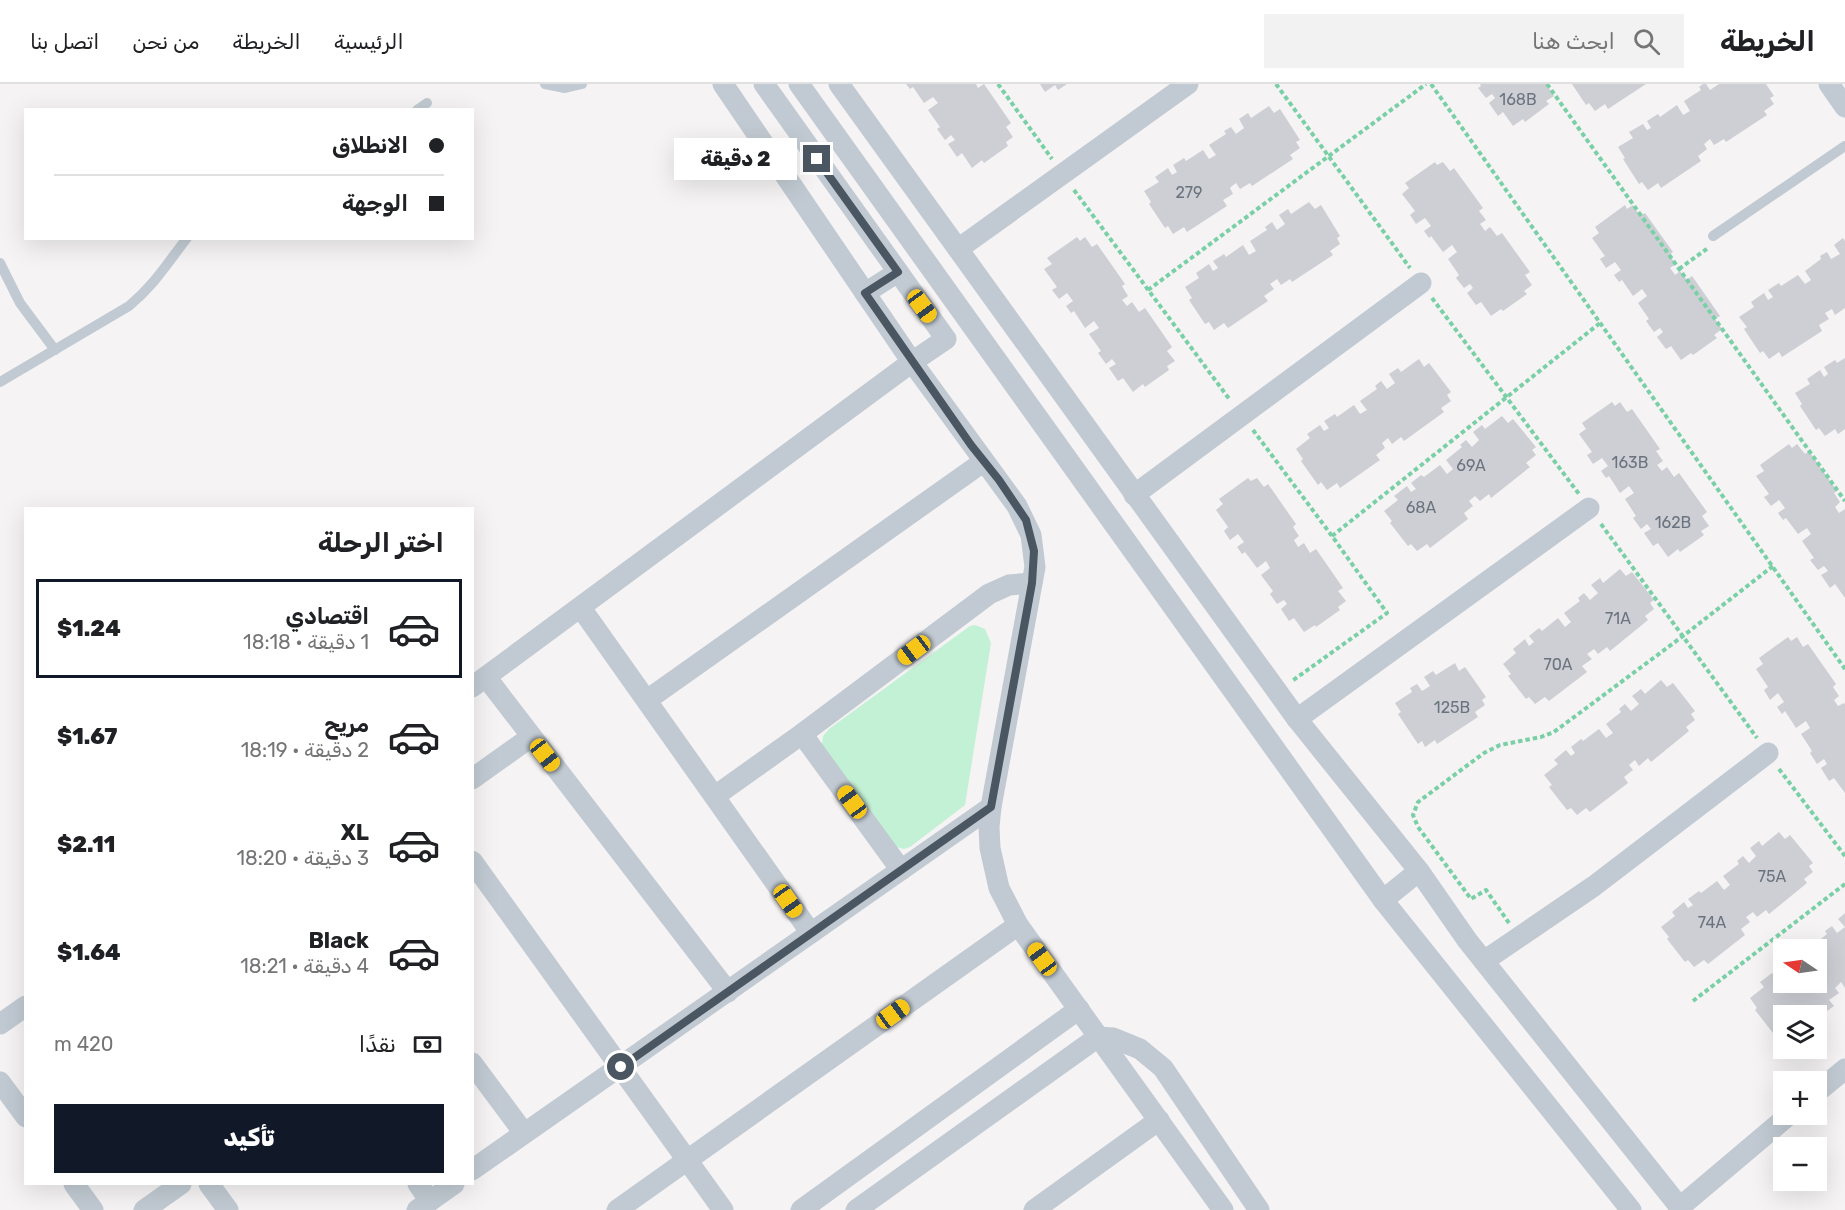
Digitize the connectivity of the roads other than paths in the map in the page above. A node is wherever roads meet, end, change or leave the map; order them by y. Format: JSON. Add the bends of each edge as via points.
{"nodes":[{"id":1,"x":545,"y":84,"type":"edge"},
{"id":2,"x":582,"y":84,"type":"edge"},
{"id":3,"x":723,"y":84,"type":"edge"},
{"id":4,"x":764,"y":84,"type":"edge"},
{"id":5,"x":799,"y":84,"type":"edge"},
{"id":6,"x":839,"y":84,"type":"edge"},
{"id":7,"x":1188,"y":84,"type":"edge"},
{"id":8,"x":1829,"y":84,"type":"edge"},
{"id":9,"x":1845,"y":107,"type":"edge"},
{"id":10,"x":1845,"y":146,"type":"edge"},
{"id":11,"x":1715,"y":235,"type":"road end"},
{"id":12,"x":186,"y":240,"type":"edge"},
{"id":13,"x":958,"y":249,"type":"junction"},
{"id":14,"x":0,"y":263,"type":"edge"},
{"id":15,"x":898,"y":272,"type":"junction"},
{"id":16,"x":1421,"y":284,"type":"road end"},
{"id":17,"x":865,"y":293,"type":"junction"},
{"id":18,"x":55,"y":350,"type":"junction"},
{"id":19,"x":912,"y":362,"type":"junction"},
{"id":20,"x":0,"y":382,"type":"edge"},
{"id":21,"x":983,"y":462,"type":"junction"},
{"id":22,"x":1134,"y":495,"type":"junction"},
{"id":23,"x":1589,"y":508,"type":"road end"},
{"id":24,"x":1032,"y":583,"type":"junction"},
{"id":25,"x":581,"y":608,"type":"junction"},
{"id":26,"x":479,"y":682,"type":"edge"},
{"id":27,"x":647,"y":700,"type":"junction"},
{"id":28,"x":1297,"y":719,"type":"junction"},
{"id":29,"x":802,"y":734,"type":"junction"},
{"id":30,"x":531,"y":737,"type":"junction"},
{"id":31,"x":1768,"y":753,"type":"road end"},
{"id":32,"x":474,"y":778,"type":"edge"},
{"id":33,"x":715,"y":796,"type":"junction"},
{"id":34,"x":991,"y":807,"type":"junction"},
{"id":35,"x":474,"y":864,"type":"edge"},
{"id":36,"x":901,"y":870,"type":"junction"},
{"id":37,"x":1419,"y":871,"type":"junction"},
{"id":38,"x":1383,"y":900,"type":"junction"},
{"id":39,"x":1018,"y":925,"type":"junction"},
{"id":40,"x":811,"y":933,"type":"junction"},
{"id":41,"x":1484,"y":961,"type":"junction"},
{"id":42,"x":728,"y":992,"type":"junction"},
{"id":43,"x":24,"y":1007,"type":"edge"},
{"id":44,"x":1079,"y":1009,"type":"junction"},
{"id":45,"x":0,"y":1024,"type":"edge"},
{"id":46,"x":1098,"y":1036,"type":"junction"},
{"id":47,"x":474,"y":1066,"type":"edge"},
{"id":48,"x":621,"y":1067,"type":"junction"},
{"id":49,"x":1845,"y":1069,"type":"edge"},
{"id":50,"x":0,"y":1082,"type":"edge"},
{"id":51,"x":1827,"y":1084,"type":"edge"},
{"id":52,"x":24,"y":1114,"type":"edge"},
{"id":53,"x":1159,"y":1120,"type":"junction"},
{"id":54,"x":1777,"y":1125,"type":"edge"},
{"id":55,"x":524,"y":1133,"type":"junction"},
{"id":56,"x":687,"y":1160,"type":"junction"},
{"id":57,"x":474,"y":1169,"type":"edge"},
{"id":58,"x":75,"y":1185,"type":"edge"},
{"id":59,"x":180,"y":1185,"type":"edge"},
{"id":60,"x":210,"y":1185,"type":"edge"},
{"id":61,"x":418,"y":1185,"type":"edge"},
{"id":62,"x":453,"y":1185,"type":"edge"},
{"id":63,"x":424,"y":1206,"type":"edge"},
{"id":64,"x":1681,"y":1209,"type":"edge"},
{"id":65,"x":93,"y":1210,"type":"edge"},
{"id":66,"x":144,"y":1210,"type":"edge"},
{"id":67,"x":228,"y":1210,"type":"edge"},
{"id":68,"x":616,"y":1210,"type":"edge"},
{"id":69,"x":723,"y":1210,"type":"edge"},
{"id":70,"x":801,"y":1210,"type":"edge"},
{"id":71,"x":856,"y":1210,"type":"edge"},
{"id":72,"x":1034,"y":1210,"type":"edge"},
{"id":73,"x":1223,"y":1210,"type":"edge"},
{"id":74,"x":1259,"y":1210,"type":"edge"},
{"id":75,"x":1631,"y":1210,"type":"edge"}],
"edges":[{"from":1,"to":2,"type":"lane","via":[[565,88]]},
{"from":3,"to":17,"type":"street"},
{"from":4,"to":15,"type":"street"},
{"from":5,"to":38,"type":"street"},
{"from":6,"to":13,"type":"street"},
{"from":7,"to":13,"type":"street"},
{"from":8,"to":9,"type":"street"},
{"from":10,"to":11,"type":"lane"},
{"from":12,"to":18,"type":"lane","via":[[164,272],[129,306]]},
{"from":13,"to":22,"type":"street"},
{"from":14,"to":18,"type":"lane","via":[[20,303]]},
{"from":15,"to":17,"type":"street"},
{"from":15,"to":19,"type":"street","via":[[946,339]]},
{"from":16,"to":22,"type":"street"},
{"from":17,"to":19,"type":"street"},
{"from":18,"to":20,"type":"lane"},
{"from":19,"to":21,"type":"street"},
{"from":19,"to":25,"type":"street"},
{"from":21,"to":24,"type":"street","via":[[1026,520],[1034,551]]},
{"from":21,"to":27,"type":"street"},
{"from":22,"to":28,"type":"street"},
{"from":23,"to":28,"type":"street"},
{"from":24,"to":29,"type":"street","via":[[1009,585],[989,594]]},
{"from":24,"to":34,"type":"street"},
{"from":25,"to":26,"type":"street"},
{"from":25,"to":27,"type":"street"},
{"from":26,"to":30,"type":"street"},
{"from":27,"to":33,"type":"street"},
{"from":28,"to":37,"type":"street"},
{"from":29,"to":33,"type":"street"},
{"from":29,"to":36,"type":"street"},
{"from":30,"to":32,"type":"street"},
{"from":30,"to":42,"type":"street"},
{"from":31,"to":41,"type":"street","via":[[1594,886]]},
{"from":33,"to":40,"type":"street"},
{"from":34,"to":36,"type":"street"},
{"from":34,"to":39,"type":"street","via":[[993,868]]},
{"from":35,"to":48,"type":"street"},
{"from":36,"to":40,"type":"street"},
{"from":37,"to":38,"type":"street"},
{"from":37,"to":41,"type":"street"},
{"from":38,"to":75,"type":"street"},
{"from":39,"to":44,"type":"street"},
{"from":39,"to":56,"type":"street"},
{"from":40,"to":42,"type":"street"},
{"from":41,"to":64,"type":"street"},
{"from":42,"to":48,"type":"street"},
{"from":43,"to":45,"type":"street"},
{"from":44,"to":46,"type":"street"},
{"from":44,"to":70,"type":"street"},
{"from":46,"to":53,"type":"street"},
{"from":46,"to":71,"type":"street"},
{"from":46,"to":74,"type":"street","via":[[1140,1049],[1163,1068]]},
{"from":47,"to":55,"type":"street"},
{"from":48,"to":55,"type":"street"},
{"from":48,"to":56,"type":"street"},
{"from":49,"to":51,"type":"street"},
{"from":50,"to":52,"type":"street"},
{"from":53,"to":72,"type":"street"},
{"from":53,"to":73,"type":"street"},
{"from":54,"to":64,"type":"street"},
{"from":55,"to":57,"type":"street"},
{"from":56,"to":68,"type":"street"},
{"from":56,"to":69,"type":"street"},
{"from":58,"to":65,"type":"street"},
{"from":59,"to":66,"type":"street"},
{"from":60,"to":67,"type":"street"},
{"from":61,"to":63,"type":"street"},
{"from":62,"to":63,"type":"street"}]}
